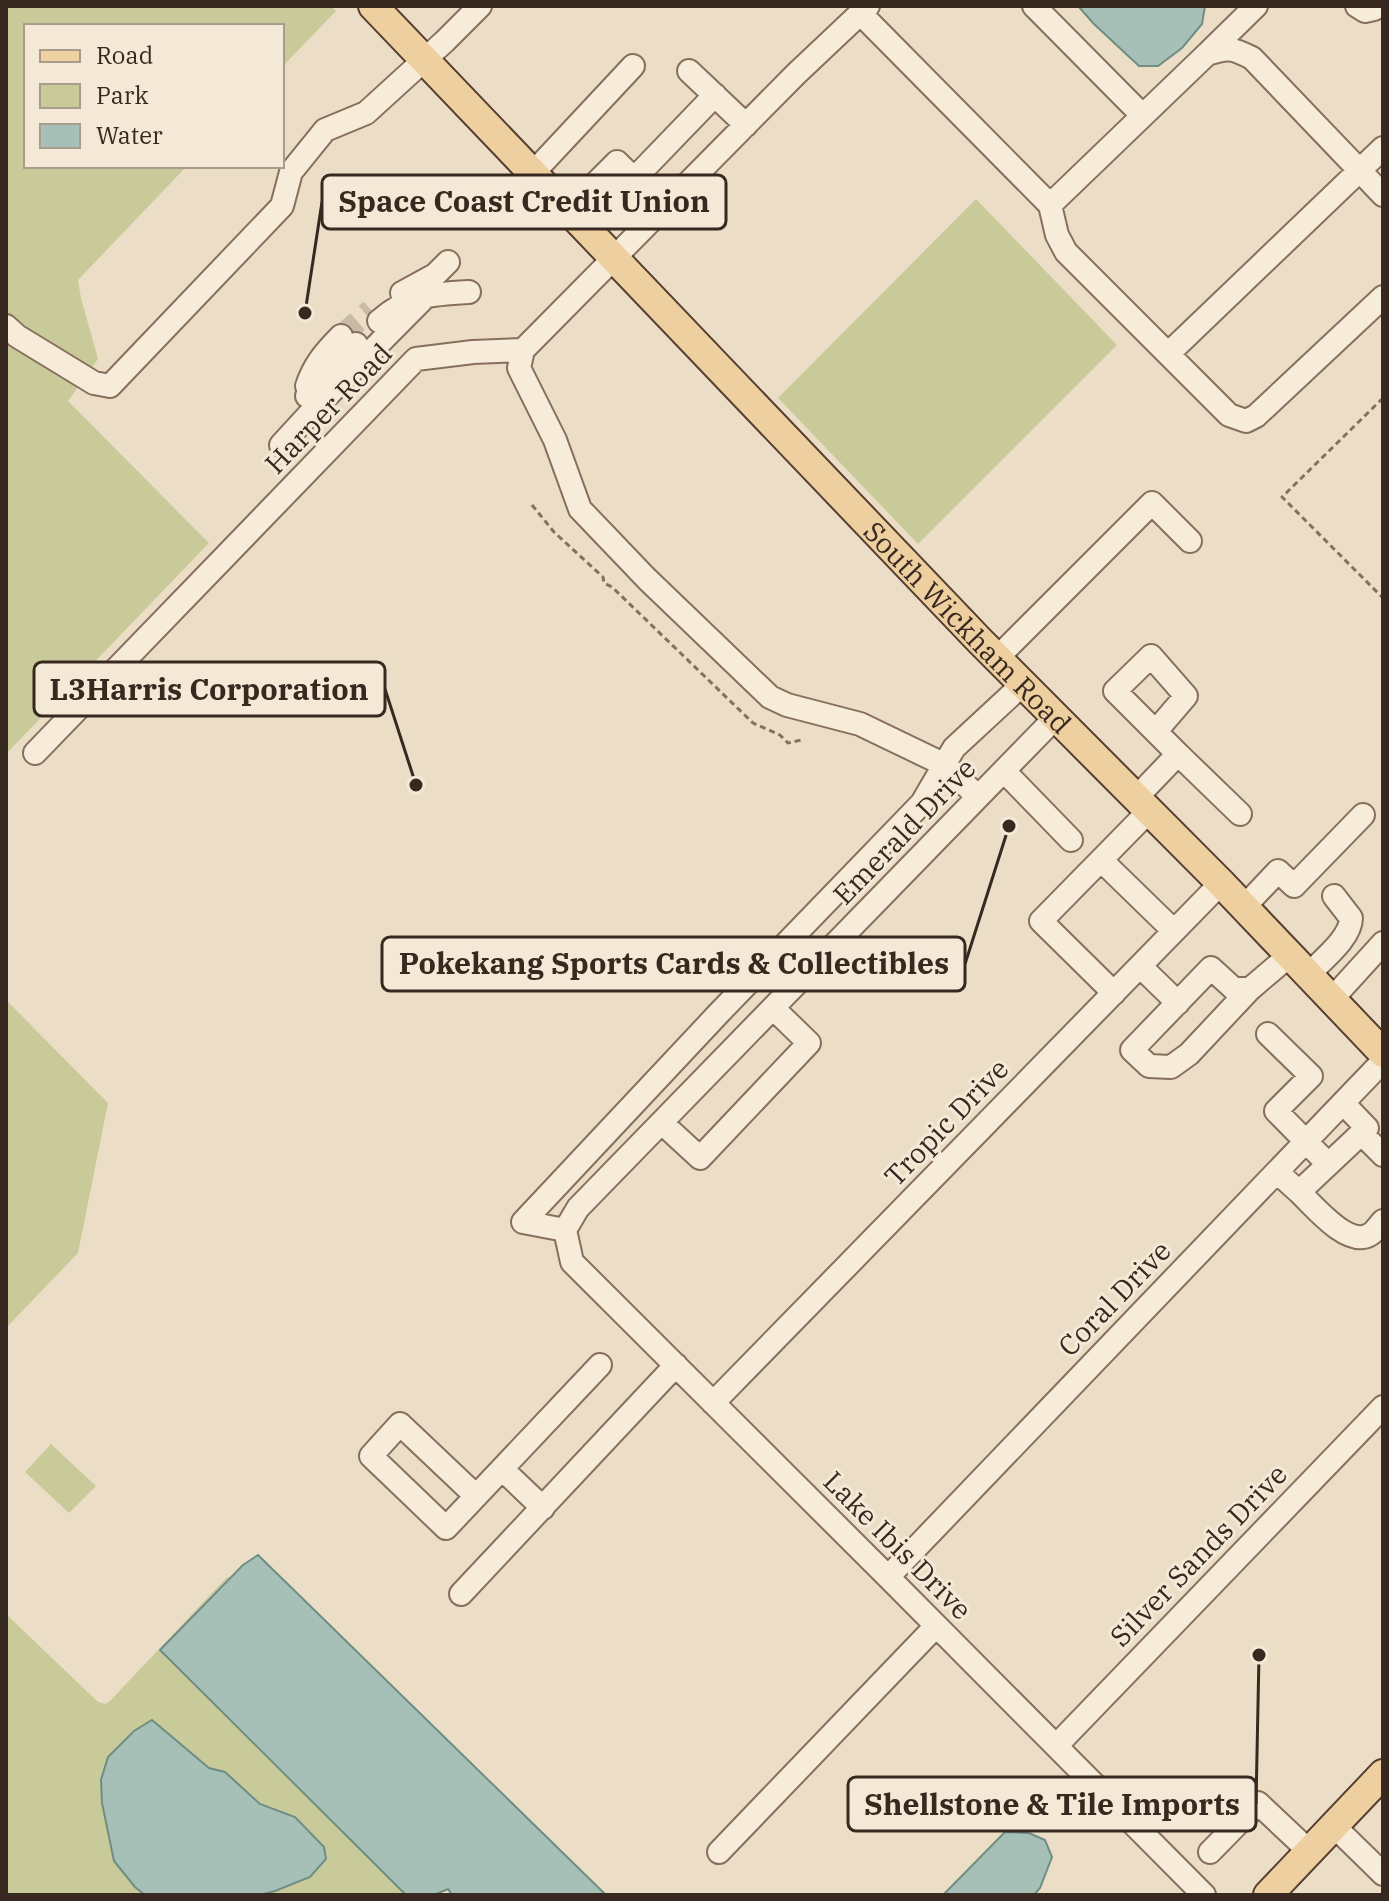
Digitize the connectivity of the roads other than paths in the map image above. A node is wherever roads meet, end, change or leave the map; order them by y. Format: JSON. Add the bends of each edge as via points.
{"nodes":[{"id":1,"x":373,"y":6,"type":"edge"},
{"id":2,"x":480,"y":6,"type":"edge"},
{"id":3,"x":1034,"y":6,"type":"edge"},
{"id":4,"x":1256,"y":6,"type":"edge"},
{"id":5,"x":1357,"y":6,"type":"edge"},
{"id":6,"x":1378,"y":6,"type":"edge"},
{"id":7,"x":864,"y":9,"type":"edge"},
{"id":8,"x":1207,"y":54,"type":"junction"},
{"id":9,"x":425,"y":60,"type":"junction"},
{"id":10,"x":633,"y":66,"type":"dead end"},
{"id":11,"x":689,"y":71,"type":"dead end"},
{"id":12,"x":715,"y":95,"type":"junction"},
{"id":13,"x":1142,"y":115,"type":"junction"},
{"id":14,"x":746,"y":125,"type":"junction"},
{"id":15,"x":1383,"y":148,"type":"edge"},
{"id":16,"x":1360,"y":171,"type":"junction"},
{"id":17,"x":533,"y":173,"type":"junction"},
{"id":18,"x":634,"y":179,"type":"junction"},
{"id":19,"x":1383,"y":195,"type":"edge"},
{"id":20,"x":562,"y":203,"type":"junction"},
{"id":21,"x":1050,"y":205,"type":"junction"},
{"id":22,"x":664,"y":208,"type":"junction"},
{"id":23,"x":615,"y":258,"type":"junction"},
{"id":24,"x":448,"y":262,"type":"dead end"},
{"id":25,"x":469,"y":292,"type":"dead end"},
{"id":26,"x":416,"y":295,"type":"junction"},
{"id":27,"x":1383,"y":297,"type":"edge"},
{"id":28,"x":377,"y":318,"type":"tunnel mouth"},
{"id":29,"x":6,"y":326,"type":"edge"},
{"id":30,"x":352,"y":342,"type":"junction"},
{"id":31,"x":523,"y":350,"type":"junction"},
{"id":32,"x":1168,"y":354,"type":"junction"},
{"id":33,"x":290,"y":415,"type":"junction"},
{"id":34,"x":276,"y":440,"type":"junction"},
{"id":35,"x":1190,"y":541,"type":"dead end"},
{"id":36,"x":997,"y":658,"type":"junction"},
{"id":37,"x":1023,"y":684,"type":"junction"},
{"id":38,"x":1056,"y":717,"type":"junction"},
{"id":39,"x":1156,"y":731,"type":"dead end"},
{"id":40,"x":35,"y":753,"type":"dead end"},
{"id":41,"x":1178,"y":754,"type":"junction"},
{"id":42,"x":945,"y":765,"type":"junction"},
{"id":43,"x":1004,"y":771,"type":"junction"},
{"id":44,"x":978,"y":797,"type":"junction"},
{"id":45,"x":1143,"y":804,"type":"junction"},
{"id":46,"x":1240,"y":814,"type":"dead end"},
{"id":47,"x":1363,"y":815,"type":"dead end"},
{"id":48,"x":1071,"y":840,"type":"dead end"},
{"id":49,"x":1101,"y":860,"type":"junction"},
{"id":50,"x":1221,"y":883,"type":"junction"},
{"id":51,"x":1334,"y":896,"type":"dead end"},
{"id":52,"x":1244,"y":907,"type":"junction"},
{"id":53,"x":1174,"y":931,"type":"junction"},
{"id":54,"x":1383,"y":943,"type":"edge"},
{"id":55,"x":1299,"y":965,"type":"junction"},
{"id":56,"x":1140,"y":966,"type":"junction"},
{"id":57,"x":1250,"y":989,"type":"junction"},
{"id":58,"x":1114,"y":993,"type":"junction"},
{"id":59,"x":1332,"y":999,"type":"junction"},
{"id":60,"x":1178,"y":1003,"type":"junction"},
{"id":61,"x":773,"y":1008,"type":"junction"},
{"id":62,"x":1268,"y":1034,"type":"dead end"},
{"id":63,"x":683,"y":1052,"type":"junction"},
{"id":64,"x":1383,"y":1053,"type":"edge"},
{"id":65,"x":1383,"y":1061,"type":"edge"},
{"id":66,"x":708,"y":1075,"type":"junction"},
{"id":67,"x":1343,"y":1103,"type":"junction"},
{"id":68,"x":662,"y":1123,"type":"junction"},
{"id":69,"x":1306,"y":1141,"type":"junction"},
{"id":70,"x":1376,"y":1142,"type":"edge"},
{"id":71,"x":1328,"y":1164,"type":"junction"},
{"id":72,"x":1277,"y":1172,"type":"junction"},
{"id":73,"x":1299,"y":1192,"type":"junction"},
{"id":74,"x":1383,"y":1221,"type":"edge"},
{"id":75,"x":565,"y":1230,"type":"junction"},
{"id":76,"x":600,"y":1365,"type":"dead end"},
{"id":77,"x":676,"y":1365,"type":"junction"},
{"id":78,"x":713,"y":1403,"type":"junction"},
{"id":79,"x":1383,"y":1407,"type":"edge"},
{"id":80,"x":502,"y":1469,"type":"junction"},
{"id":81,"x":476,"y":1496,"type":"junction"},
{"id":82,"x":543,"y":1508,"type":"junction"},
{"id":83,"x":888,"y":1577,"type":"junction"},
{"id":84,"x":461,"y":1594,"type":"dead end"},
{"id":85,"x":936,"y":1626,"type":"junction"},
{"id":86,"x":1056,"y":1746,"type":"junction"},
{"id":87,"x":1383,"y":1774,"type":"edge"},
{"id":88,"x":1335,"y":1827,"type":"junction"},
{"id":89,"x":719,"y":1852,"type":"dead end"},
{"id":90,"x":1210,"y":1852,"type":"dead end"},
{"id":91,"x":1310,"y":1852,"type":"junction"},
{"id":92,"x":1383,"y":1874,"type":"edge"},
{"id":93,"x":1204,"y":1895,"type":"edge"},
{"id":94,"x":1268,"y":1895,"type":"edge"}],
"edges":[{"from":1,"to":9,"type":"main road","name":"South Wickham Road"},
{"from":2,"to":9,"type":"street"},
{"from":3,"to":13,"type":"street"},
{"from":4,"to":8,"type":"street"},
{"from":5,"to":6,"type":"street","via":[[1365,11]]},
{"from":7,"to":14,"type":"street"},
{"from":7,"to":21,"type":"street"},
{"from":8,"to":13,"type":"street"},
{"from":8,"to":16,"type":"street","via":[[1234,49],[1252,58]]},
{"from":9,"to":17,"type":"main road","name":"South Wickham Road"},
{"from":9,"to":29,"type":"street","via":[[366,113],[325,130],[291,172],[282,206],[110,386],[94,383]]},
{"from":10,"to":17,"type":"street"},
{"from":11,"to":12,"type":"street"},
{"from":12,"to":14,"type":"street"},
{"from":12,"to":18,"type":"street"},
{"from":13,"to":21,"type":"street"},
{"from":14,"to":22,"type":"street"},
{"from":15,"to":16,"type":"street"},
{"from":16,"to":19,"type":"street"},
{"from":16,"to":32,"type":"street"},
{"from":17,"to":20,"type":"main road","name":"South Wickham Road"},
{"from":18,"to":20,"type":"street","via":[[617,162]]},
{"from":18,"to":22,"type":"street"},
{"from":20,"to":23,"type":"main road","name":"South Wickham Road"},
{"from":21,"to":32,"type":"street","via":[[1066,252]]},
{"from":22,"to":23,"type":"street"},
{"from":23,"to":31,"type":"street"},
{"from":23,"to":36,"type":"main road","name":"South Wickham Road"},
{"from":24,"to":26,"type":"street"},
{"from":25,"to":26,"type":"street"},
{"from":26,"to":28,"type":"street"},
{"from":26,"to":34,"type":"street"},
{"from":27,"to":32,"type":"street","via":[[1246,421],[1229,415]]},
{"from":30,"to":33,"type":"street"},
{"from":30,"to":33,"type":"street","via":[[307,386]]},
{"from":30,"to":34,"type":"street","via":[[339,372]]},
{"from":31,"to":40,"type":"street","name":"Harper Road","via":[[416,359]]},
{"from":31,"to":42,"type":"street","via":[[519,368],[555,440],[580,509],[647,579],[770,697],[860,724]]},
{"from":33,"to":34,"type":"street"},
{"from":35,"to":36,"type":"street","via":[[1152,503]]},
{"from":36,"to":37,"type":"main road","name":"South Wickham Road"},
{"from":37,"to":38,"type":"main road","name":"South Wickham Road"},
{"from":37,"to":42,"type":"street","via":[[954,748]]},
{"from":38,"to":43,"type":"street","name":"Emerald Drive"},
{"from":38,"to":45,"type":"main road","name":"South Wickham Road"},
{"from":39,"to":41,"type":"street"},
{"from":41,"to":45,"type":"street"},
{"from":41,"to":46,"type":"street"},
{"from":42,"to":44,"type":"street"},
{"from":42,"to":63,"type":"street","via":[[922,803]]},
{"from":43,"to":44,"type":"street","name":"Emerald Drive"},
{"from":43,"to":48,"type":"street"},
{"from":44,"to":61,"type":"street","name":"Emerald Drive"},
{"from":45,"to":49,"type":"street"},
{"from":45,"to":50,"type":"main road","name":"South Wickham Road"},
{"from":47,"to":52,"type":"street","via":[[1294,886],[1278,871]]},
{"from":49,"to":53,"type":"street"},
{"from":49,"to":58,"type":"street","via":[[1041,921]]},
{"from":50,"to":52,"type":"main road","name":"South Wickham Road"},
{"from":50,"to":53,"type":"street","name":"Tropic Drive"},
{"from":51,"to":55,"type":"street","via":[[1351,918],[1351,927],[1344,938]]},
{"from":52,"to":55,"type":"main road","name":"South Wickham Road"},
{"from":53,"to":56,"type":"street","name":"Tropic Drive"},
{"from":54,"to":59,"type":"street"},
{"from":55,"to":57,"type":"street"},
{"from":55,"to":59,"type":"main road","name":"South Wickham Road"},
{"from":56,"to":58,"type":"street","name":"Tropic Drive"},
{"from":56,"to":60,"type":"street"},
{"from":57,"to":60,"type":"street","via":[[1234,989],[1211,968]]},
{"from":57,"to":60,"type":"street","via":[[1189,1054],[1171,1067],[1149,1066],[1132,1050]]},
{"from":58,"to":78,"type":"street","name":"Tropic Drive"},
{"from":59,"to":64,"type":"main road","name":"South Wickham Road"},
{"from":61,"to":66,"type":"street","name":"Emerald Drive"},
{"from":61,"to":68,"type":"street","via":[[809,1043],[700,1158]]},
{"from":62,"to":69,"type":"street","via":[[1311,1076],[1276,1111]]},
{"from":63,"to":66,"type":"street"},
{"from":63,"to":75,"type":"street","via":[[523,1222]]},
{"from":65,"to":67,"type":"street","name":"Coral Drive"},
{"from":66,"to":68,"type":"street","name":"Emerald Drive"},
{"from":67,"to":69,"type":"street","name":"Coral Drive"},
{"from":67,"to":70,"type":"street"},
{"from":68,"to":75,"type":"street","name":"Emerald Drive","via":[[578,1208]]},
{"from":69,"to":71,"type":"street"},
{"from":69,"to":72,"type":"street","name":"Coral Drive"},
{"from":70,"to":71,"type":"street"},
{"from":71,"to":73,"type":"street"},
{"from":72,"to":73,"type":"street"},
{"from":72,"to":83,"type":"street","name":"Coral Drive"},
{"from":73,"to":74,"type":"street","via":[[1343,1233],[1356,1238],[1368,1236]]},
{"from":75,"to":77,"type":"street","name":"Lake Ibis Drive","via":[[572,1262]]},
{"from":76,"to":80,"type":"street"},
{"from":77,"to":78,"type":"street","name":"Lake Ibis Drive"},
{"from":77,"to":82,"type":"street"},
{"from":78,"to":83,"type":"street","name":"Lake Ibis Drive"},
{"from":79,"to":86,"type":"street","name":"Silver Sands Drive"},
{"from":80,"to":81,"type":"street"},
{"from":80,"to":82,"type":"street"},
{"from":81,"to":81,"type":"street","via":[[446,1528],[371,1456],[400,1424]]},
{"from":82,"to":84,"type":"street"},
{"from":83,"to":85,"type":"street","name":"Lake Ibis Drive"},
{"from":85,"to":86,"type":"street","name":"Lake Ibis Drive"},
{"from":85,"to":89,"type":"street"},
{"from":86,"to":93,"type":"street","name":"Lake Ibis Drive"},
{"from":87,"to":88,"type":"main road"},
{"from":88,"to":91,"type":"main road"},
{"from":88,"to":92,"type":"street"},
{"from":90,"to":91,"type":"street","via":[[1258,1803]]},
{"from":91,"to":94,"type":"main road"}]}
